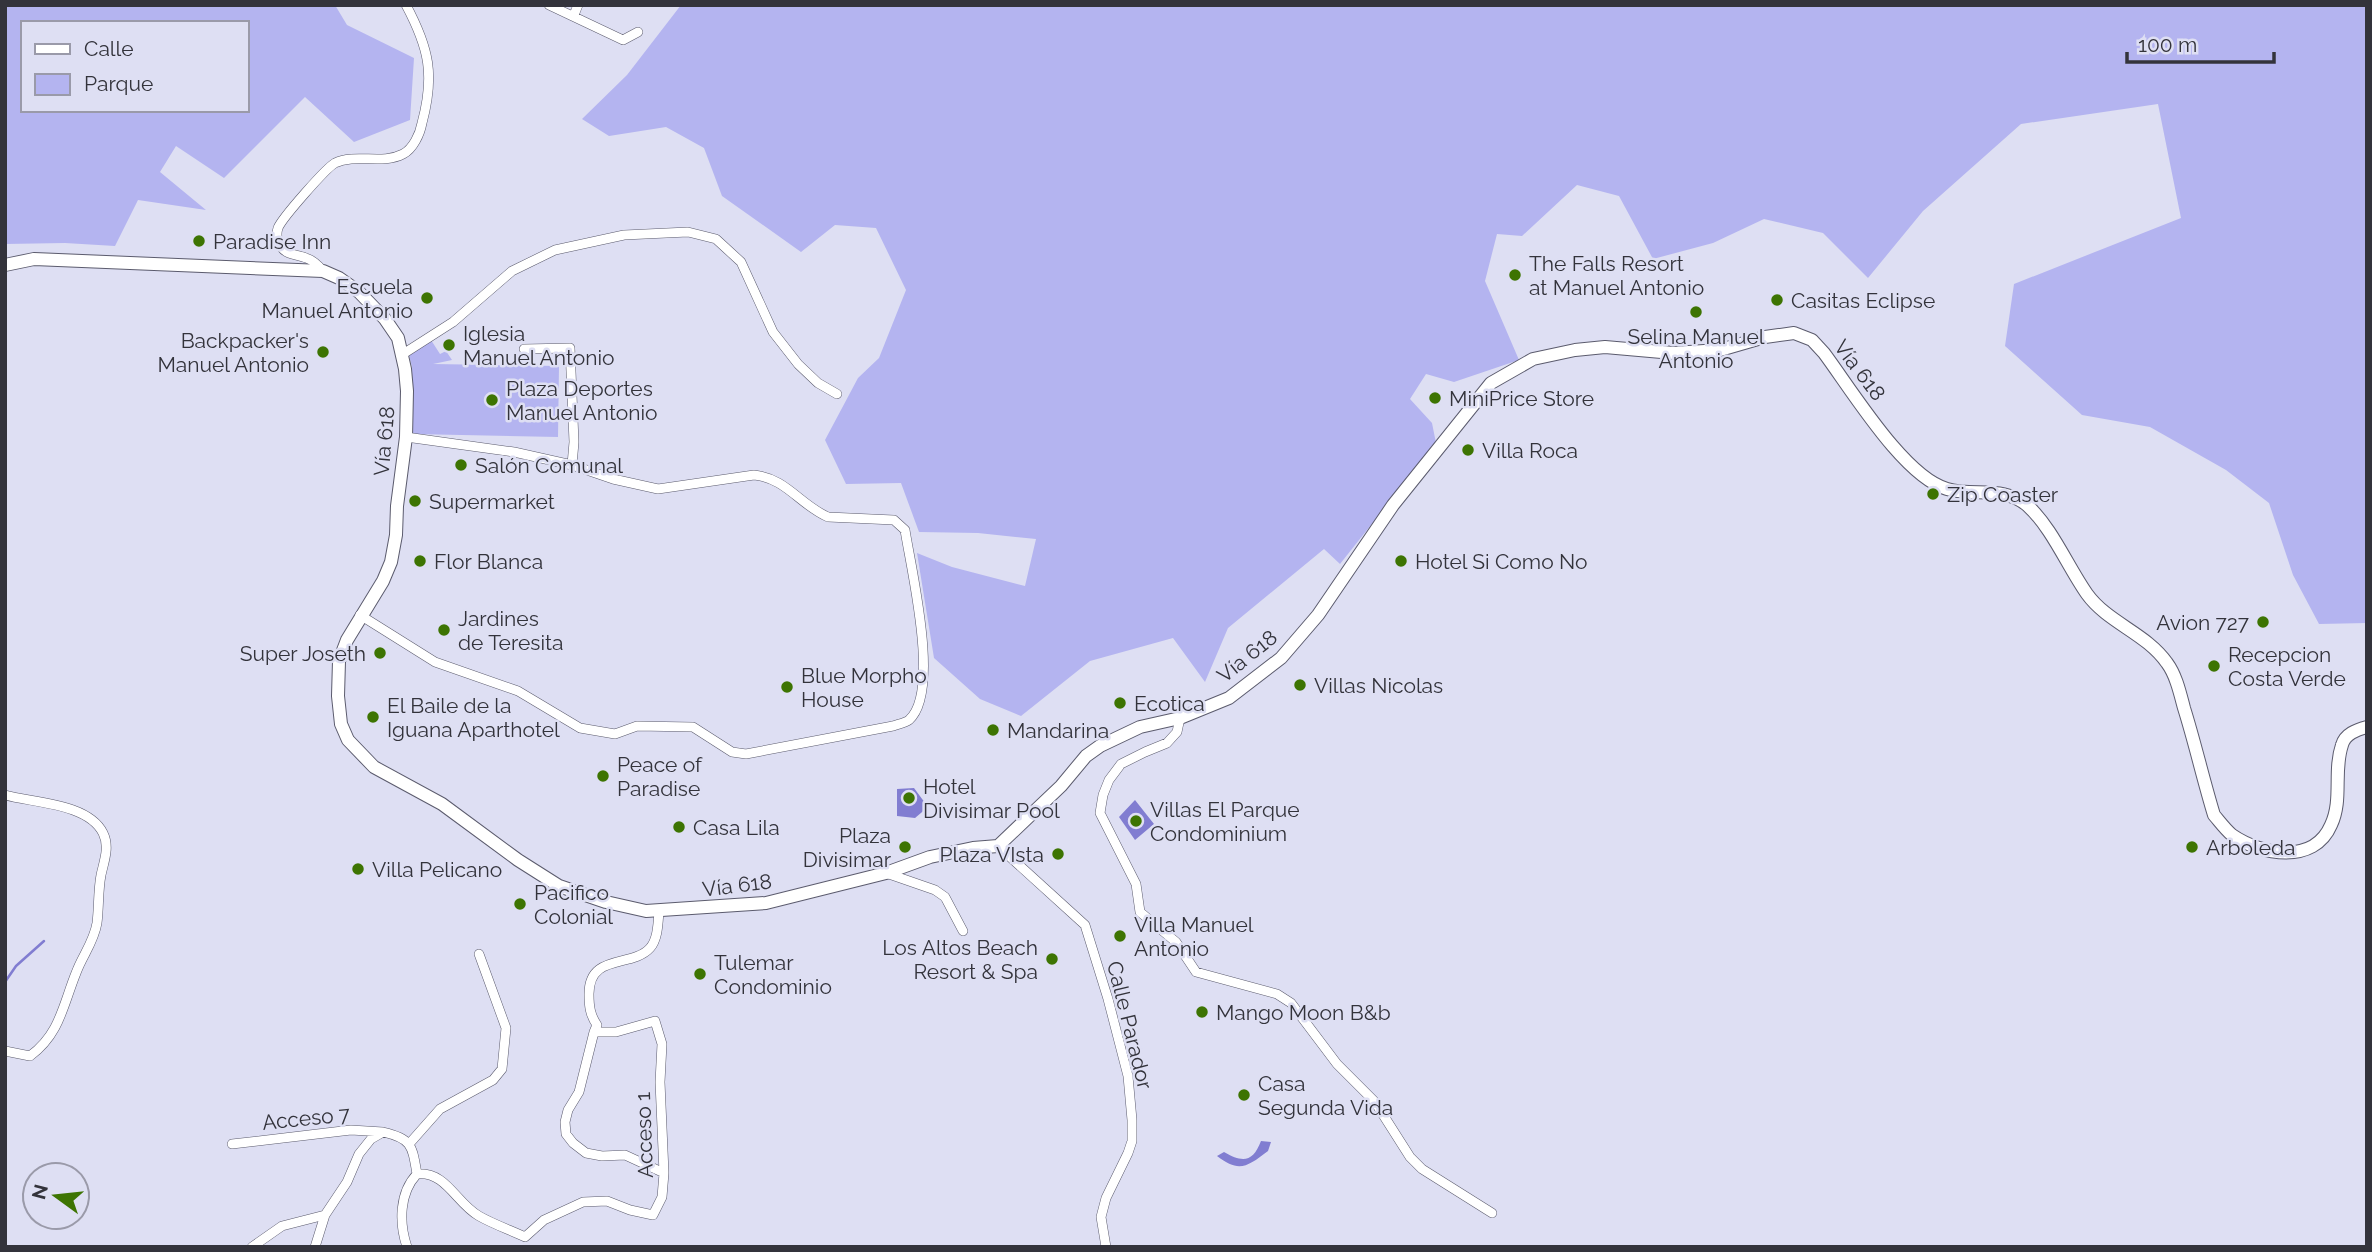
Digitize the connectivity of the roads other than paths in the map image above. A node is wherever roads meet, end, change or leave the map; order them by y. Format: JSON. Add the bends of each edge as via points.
{"nodes":[{"id":1,"x":406,"y":5,"type":"edge"},
{"id":2,"x":549,"y":5,"type":"edge"},
{"id":3,"x":578,"y":5,"type":"edge"},
{"id":4,"x":574,"y":15,"type":"junction"},
{"id":5,"x":638,"y":32,"type":"dead end"},
{"id":6,"x":5,"y":265,"type":"edge"},
{"id":7,"x":323,"y":271,"type":"junction"},
{"id":8,"x":524,"y":349,"type":"dead end"},
{"id":9,"x":403,"y":354,"type":"junction"},
{"id":10,"x":837,"y":394,"type":"dead end"},
{"id":11,"x":406,"y":437,"type":"junction"},
{"id":12,"x":572,"y":465,"type":"junction"},
{"id":13,"x":360,"y":615,"type":"junction"},
{"id":14,"x":1180,"y":718,"type":"junction"},
{"id":15,"x":2367,"y":727,"type":"edge"},
{"id":16,"x":5,"y":794,"type":"edge"},
{"id":17,"x":998,"y":846,"type":"junction"},
{"id":18,"x":886,"y":873,"type":"junction"},
{"id":19,"x":659,"y":911,"type":"junction"},
{"id":20,"x":963,"y":931,"type":"dead end"},
{"id":21,"x":479,"y":954,"type":"dead end"},
{"id":22,"x":594,"y":1032,"type":"junction"},
{"id":23,"x":5,"y":1051,"type":"edge"},
{"id":24,"x":383,"y":1132,"type":"junction"},
{"id":25,"x":232,"y":1144,"type":"dead end"},
{"id":26,"x":409,"y":1144,"type":"junction"},
{"id":27,"x":664,"y":1173,"type":"junction"},
{"id":28,"x":417,"y":1174,"type":"junction"},
{"id":29,"x":1492,"y":1213,"type":"dead end"},
{"id":30,"x":325,"y":1215,"type":"junction"},
{"id":31,"x":252,"y":1247,"type":"edge"},
{"id":32,"x":315,"y":1247,"type":"edge"},
{"id":33,"x":407,"y":1247,"type":"edge"},
{"id":34,"x":1106,"y":1247,"type":"edge"}],
"edges":[{"from":1,"to":7,"type":"street","via":[[424,43],[430,82],[421,130],[413,144],[405,153],[388,159],[335,163],[278,228],[277,239],[286,252],[309,258]]},
{"from":2,"to":4,"type":"street"},
{"from":3,"to":4,"type":"street"},
{"from":4,"to":5,"type":"street","via":[[623,40]]},
{"from":6,"to":7,"type":"street","name":"Vía 618","via":[[45,259]]},
{"from":7,"to":9,"type":"street","name":"Vía 618","via":[[359,292],[398,338]]},
{"from":8,"to":12,"type":"street","via":[[570,348]]},
{"from":9,"to":10,"type":"street","via":[[453,322],[512,271],[555,250],[624,234],[688,232],[716,239],[741,262],[773,332],[798,364]]},
{"from":9,"to":11,"type":"street","name":"Vía 618"},
{"from":11,"to":12,"type":"street"},
{"from":11,"to":13,"type":"street","name":"Vía 618","via":[[391,562]]},
{"from":12,"to":13,"type":"street","via":[[657,489],[764,476],[828,517],[894,520],[905,530],[925,655],[923,683],[908,720],[746,754],[732,752],[693,727],[637,726],[615,734],[580,728],[517,691],[435,662]]},
{"from":13,"to":19,"type":"street","name":"Vía 618","via":[[339,661],[338,696],[341,724],[360,755],[374,768],[442,804],[559,886]]},
{"from":14,"to":15,"type":"street","name":"Vía 618","via":[[1229,698],[1281,658],[1318,615],[1393,505],[1491,383],[1532,359],[1575,349],[1720,350],[1794,333],[1812,340],[1824,353],[1896,450],[1925,479],[1947,489],[2008,494],[2027,505],[2101,611],[2148,643],[2168,664],[2214,815],[2234,835],[2277,853],[2304,851],[2323,839],[2337,803],[2342,744],[2349,734]]},
{"from":14,"to":17,"type":"street","name":"Vía 618","via":[[1140,727],[1100,746]]},
{"from":14,"to":29,"type":"street","via":[[1177,732],[1167,743],[1121,764],[1102,794],[1100,813],[1136,884],[1140,912],[1176,942],[1196,972],[1277,994],[1291,1003],[1337,1063],[1375,1102],[1410,1157]]},
{"from":16,"to":23,"type":"street","via":[[67,807],[92,821],[103,833],[107,850],[92,942],[59,1023],[30,1056]]},
{"from":17,"to":18,"type":"street","name":"Vía 618","via":[[930,857]]},
{"from":17,"to":34,"type":"street","name":"Calle Parador","via":[[1085,925],[1108,999],[1128,1076],[1132,1141],[1101,1217]]},
{"from":18,"to":19,"type":"street","name":"Vía 618","via":[[766,903]]},
{"from":18,"to":20,"type":"street","via":[[945,897]]},
{"from":19,"to":22,"type":"street","via":[[650,948],[640,956],[610,963],[592,978],[589,1008],[597,1025]]},
{"from":21,"to":26,"type":"street","via":[[506,1028],[502,1069],[493,1080],[440,1109]]},
{"from":22,"to":27,"type":"street","name":"Acceso 1","via":[[615,1032],[655,1021],[662,1044]]},
{"from":22,"to":27,"type":"street","via":[[579,1092],[568,1110],[566,1134],[586,1153],[625,1155]]},
{"from":24,"to":25,"type":"street","name":"Acceso 7","via":[[351,1130]]},
{"from":24,"to":26,"type":"street"},
{"from":24,"to":30,"type":"street","via":[[359,1154]]},
{"from":26,"to":28,"type":"street"},
{"from":27,"to":28,"type":"street","name":"Acceso 1","via":[[662,1197],[653,1214],[607,1200],[583,1202],[544,1220],[525,1237],[480,1217],[441,1180],[429,1173]]},
{"from":28,"to":33,"type":"street","via":[[403,1203],[401,1221]]},
{"from":30,"to":31,"type":"street","via":[[282,1226]]},
{"from":30,"to":32,"type":"street"}]}
